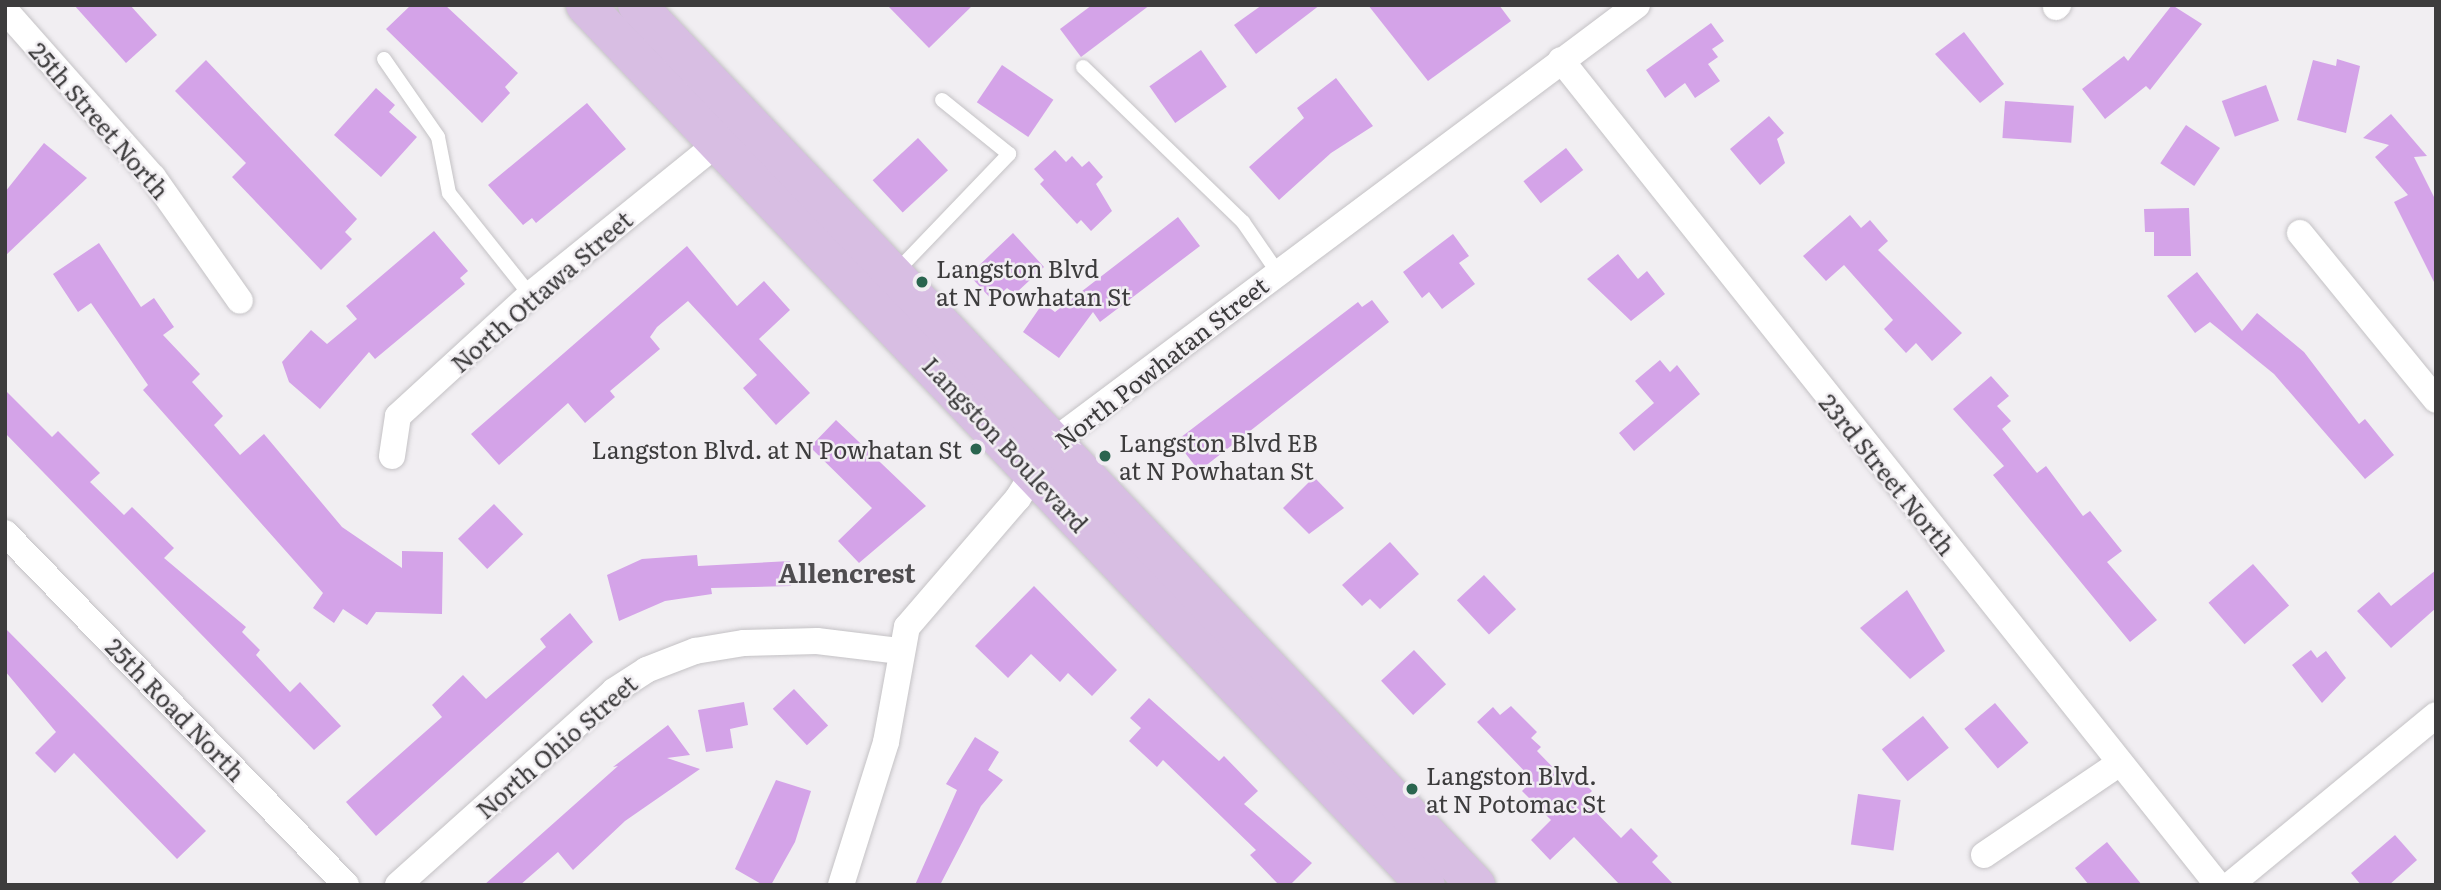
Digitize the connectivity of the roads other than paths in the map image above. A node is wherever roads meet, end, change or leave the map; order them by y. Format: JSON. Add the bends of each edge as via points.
{"nodes":[{"id":1,"x":585,"y":5,"type":"edge"},
{"id":2,"x":637,"y":5,"type":"edge"},
{"id":3,"x":1637,"y":5,"type":"edge"},
{"id":4,"x":5,"y":10,"type":"edge"},
{"id":5,"x":384,"y":59,"type":"dead end"},
{"id":6,"x":1561,"y":60,"type":"junction"},
{"id":7,"x":1083,"y":67,"type":"dead end"},
{"id":8,"x":942,"y":100,"type":"dead end"},
{"id":9,"x":718,"y":143,"type":"junction"},
{"id":10,"x":2300,"y":233,"type":"dead end"},
{"id":11,"x":1276,"y":271,"type":"junction"},
{"id":12,"x":894,"y":274,"type":"junction"},
{"id":13,"x":530,"y":295,"type":"junction"},
{"id":14,"x":240,"y":301,"type":"dead end"},
{"id":15,"x":2436,"y":400,"type":"edge"},
{"id":16,"x":1055,"y":441,"type":"junction"},
{"id":17,"x":392,"y":456,"type":"dead end"},
{"id":18,"x":1034,"y":475,"type":"junction"},
{"id":19,"x":5,"y":533,"type":"edge"},
{"id":20,"x":900,"y":651,"type":"junction"},
{"id":21,"x":2436,"y":715,"type":"edge"},
{"id":22,"x":2120,"y":763,"type":"junction"},
{"id":23,"x":1984,"y":855,"type":"dead end"},
{"id":24,"x":346,"y":885,"type":"edge"},
{"id":25,"x":398,"y":885,"type":"edge"},
{"id":26,"x":841,"y":885,"type":"edge"},
{"id":27,"x":1426,"y":885,"type":"edge"},
{"id":28,"x":1476,"y":885,"type":"edge"},
{"id":29,"x":2218,"y":885,"type":"edge"},
{"id":30,"x":2230,"y":885,"type":"edge"}],
"edges":[{"from":1,"to":9,"type":"main road","name":"Langston Boulevard"},
{"from":2,"to":12,"type":"main road","name":"Langston Boulevard"},
{"from":3,"to":6,"type":"street","name":"North Powhatan Street"},
{"from":4,"to":14,"type":"street","name":"25th Street North","via":[[153,177]]},
{"from":5,"to":13,"type":"lane","via":[[439,137],[449,193]]},
{"from":6,"to":11,"type":"street","name":"North Powhatan Street"},
{"from":6,"to":22,"type":"street","name":"23rd Street North"},
{"from":7,"to":11,"type":"lane","via":[[1234,212]]},
{"from":8,"to":12,"type":"lane","via":[[1009,154]]},
{"from":9,"to":13,"type":"street","name":"North Ottawa Street"},
{"from":9,"to":18,"type":"main road","name":"Langston Boulevard"},
{"from":10,"to":15,"type":"street"},
{"from":11,"to":16,"type":"street","name":"North Powhatan Street"},
{"from":12,"to":16,"type":"main road","name":"Langston Boulevard"},
{"from":13,"to":17,"type":"street","name":"North Ottawa Street","via":[[398,416]]},
{"from":16,"to":18,"type":"street","name":"North Powhatan Street"},
{"from":16,"to":28,"type":"main road","name":"Langston Boulevard"},
{"from":18,"to":20,"type":"street","name":"North Powhatan Street","via":[[916,614]]},
{"from":18,"to":27,"type":"main road","name":"Langston Boulevard"},
{"from":19,"to":24,"type":"street","name":"25th Road North"},
{"from":20,"to":25,"type":"street","name":"North Ohio Street","via":[[817,641],[744,643],[695,651],[643,671]]},
{"from":20,"to":26,"type":"street","name":"North Powhatan Street","via":[[883,755]]},
{"from":21,"to":30,"type":"street"},
{"from":22,"to":23,"type":"street"},
{"from":22,"to":29,"type":"street","name":"23rd Street North"}]}
